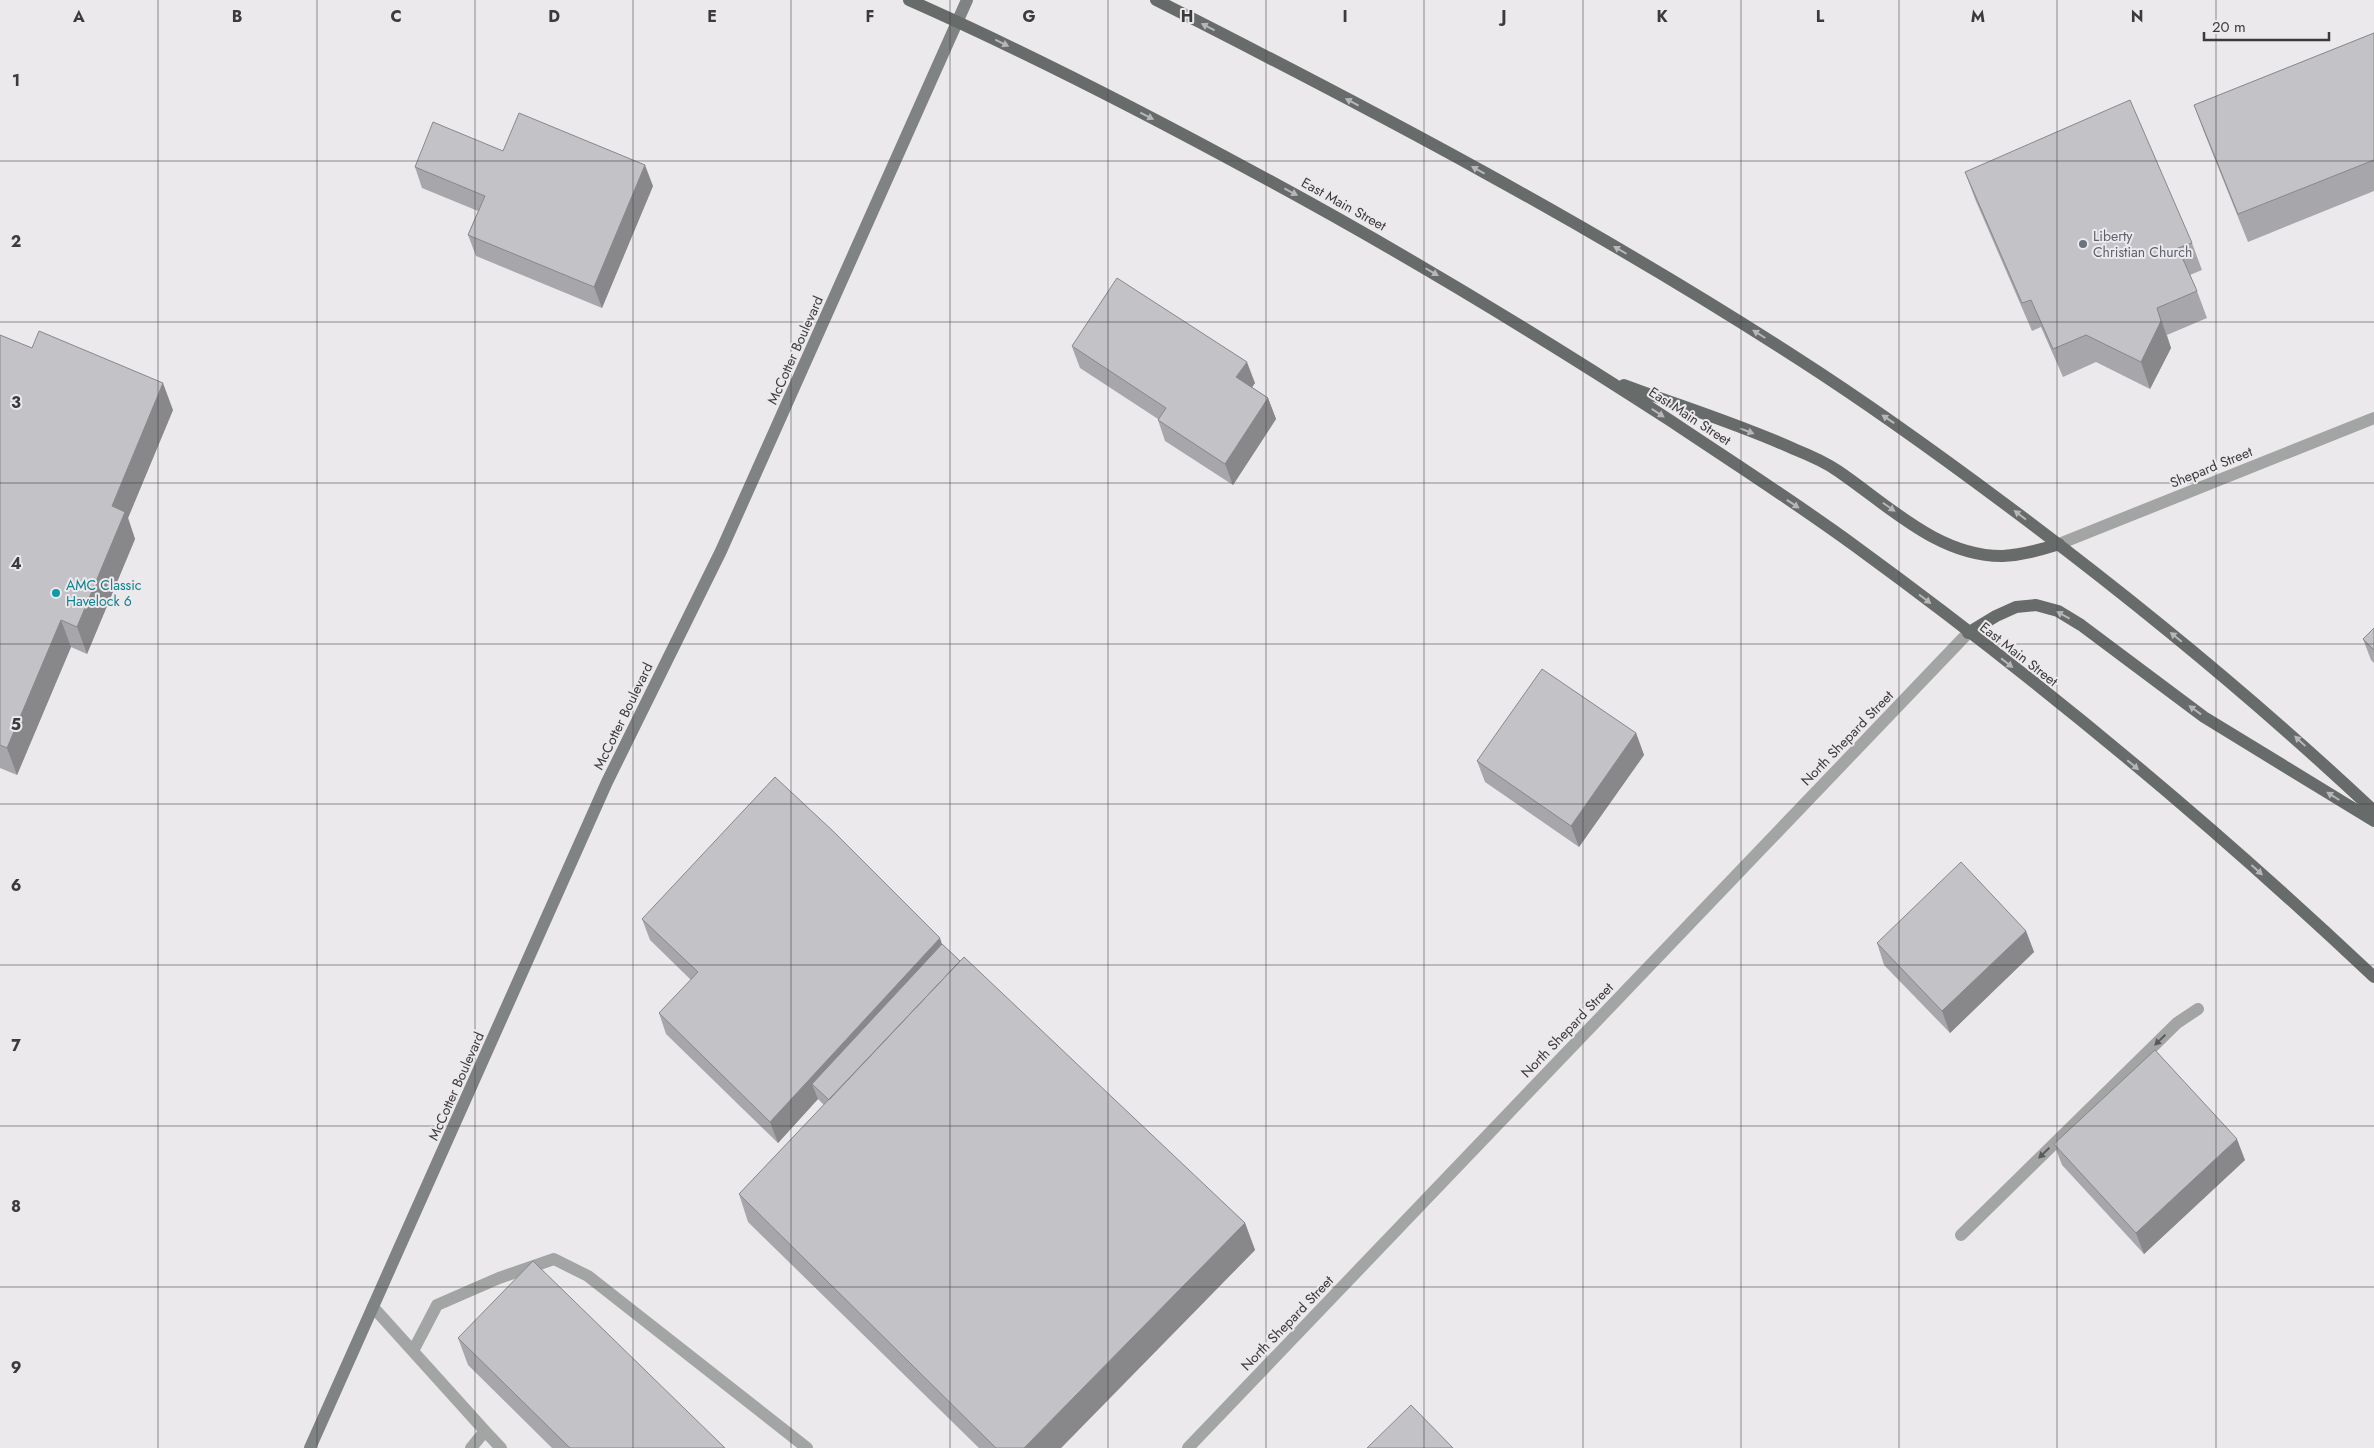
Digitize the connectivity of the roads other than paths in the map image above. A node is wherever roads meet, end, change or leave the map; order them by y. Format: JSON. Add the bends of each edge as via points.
{"nodes":[{"id":1,"x":909,"y":0,"type":"edge"},
{"id":2,"x":968,"y":0,"type":"edge"},
{"id":3,"x":1156,"y":0,"type":"edge"},
{"id":4,"x":958,"y":22,"type":"junction"},
{"id":5,"x":1603,"y":377,"type":"junction"},
{"id":6,"x":2374,"y":418,"type":"edge"},
{"id":7,"x":2059,"y":544,"type":"junction"},
{"id":8,"x":1968,"y":633,"type":"junction"},
{"id":9,"x":2374,"y":811,"type":"edge"},
{"id":10,"x":2374,"y":821,"type":"edge"},
{"id":11,"x":2374,"y":977,"type":"edge"},
{"id":12,"x":2198,"y":1009,"type":"dead end"},
{"id":13,"x":1961,"y":1235,"type":"dead end"},
{"id":14,"x":373,"y":1307,"type":"junction"},
{"id":15,"x":413,"y":1351,"type":"junction"},
{"id":16,"x":485,"y":1431,"type":"junction"},
{"id":17,"x":310,"y":1448,"type":"edge"},
{"id":18,"x":471,"y":1448,"type":"edge"},
{"id":19,"x":501,"y":1448,"type":"edge"},
{"id":20,"x":807,"y":1448,"type":"edge"},
{"id":21,"x":1188,"y":1448,"type":"edge"}],
"edges":[{"from":1,"to":4,"type":"main road","name":"East Main Street"},
{"from":2,"to":4,"type":"street","name":"McCotter Boulevard"},
{"from":7,"to":3,"type":"main road","one_way":true,"via":[[1926,445],[1808,365],[1667,278],[1395,124]]},
{"from":4,"to":5,"type":"main road","name":"East Main Street","one_way":true,"via":[[1205,145],[1341,219],[1472,295]]},
{"from":4,"to":14,"type":"street","name":"McCotter Boulevard","via":[[721,551],[607,782]]},
{"from":5,"to":7,"type":"main road","one_way":true,"via":[[1793,448],[1836,470],[1948,545],[1974,553],[2003,556],[2030,553]]},
{"from":5,"to":8,"type":"main road","name":"East Main Street","one_way":true,"via":[[1854,545]]},
{"from":6,"to":7,"type":"street","name":"Shepard Street"},
{"from":9,"to":7,"type":"main road","one_way":true,"via":[[2296,737]]},
{"from":10,"to":8,"type":"main road","one_way":true,"via":[[2204,717],[2058,611],[2036,605],[2016,607]]},
{"from":8,"to":11,"type":"main road","name":"East Main Street","one_way":true,"via":[[2094,732],[2221,839]]},
{"from":8,"to":21,"type":"street","name":"North Shepard Street"},
{"from":12,"to":13,"type":"street","one_way":true,"via":[[2177,1023]]},
{"from":14,"to":15,"type":"street"},
{"from":14,"to":17,"type":"street","name":"McCotter Boulevard"},
{"from":15,"to":16,"type":"street"},
{"from":15,"to":20,"type":"street","via":[[437,1304],[554,1259],[588,1276]]},
{"from":16,"to":18,"type":"street"},
{"from":16,"to":19,"type":"street"}]}
